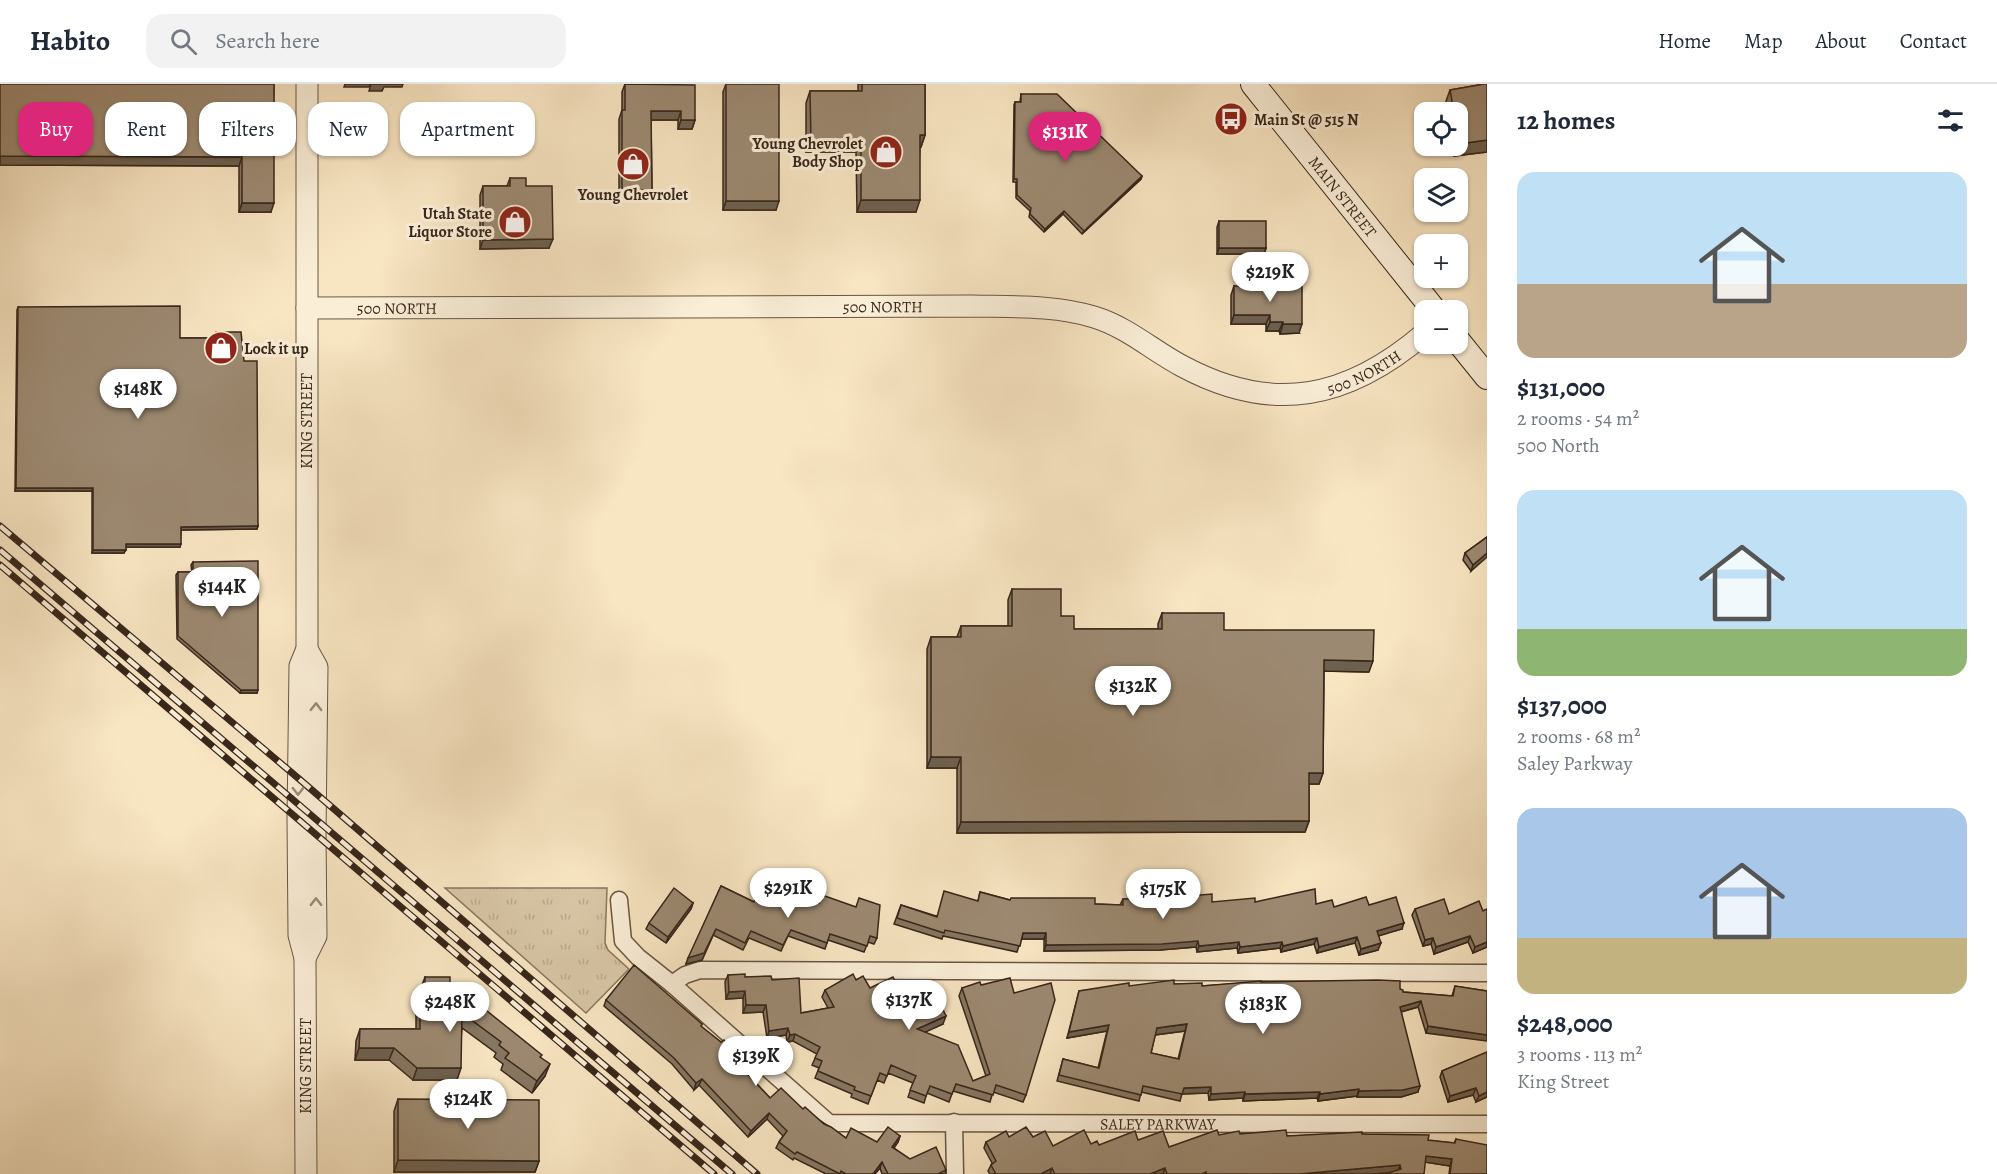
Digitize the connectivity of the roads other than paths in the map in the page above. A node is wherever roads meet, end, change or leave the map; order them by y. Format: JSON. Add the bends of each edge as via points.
{"nodes":[{"id":1,"x":307,"y":84,"type":"edge"},
{"id":2,"x":1252,"y":84,"type":"edge"},
{"id":3,"x":1426,"y":300,"type":"edge"},
{"id":4,"x":307,"y":308,"type":"junction"},
{"id":5,"x":1414,"y":342,"type":"edge"},
{"id":6,"x":1468,"y":353,"type":"edge"},
{"id":7,"x":1487,"y":377,"type":"edge"},
{"id":8,"x":619,"y":900,"type":"dead end"},
{"id":9,"x":1487,"y":973,"type":"edge"},
{"id":10,"x":672,"y":984,"type":"junction"},
{"id":11,"x":954,"y":1122,"type":"junction"},
{"id":12,"x":1487,"y":1124,"type":"edge"},
{"id":13,"x":306,"y":1174,"type":"edge"},
{"id":14,"x":956,"y":1174,"type":"edge"}],
"edges":[{"from":1,"to":4,"type":"street","name":"KING STREET"},
{"from":2,"to":3,"type":"main road","name":"MAIN STREET"},
{"from":4,"to":5,"type":"street","name":"500 NORTH","via":[[1050,309],[1108,322],[1209,379],[1238,389],[1274,394],[1316,391],[1349,382]]},
{"from":4,"to":13,"type":"street","name":"KING STREET","via":[[307,649],[300,666],[297,819],[299,935],[305,958]]},
{"from":6,"to":7,"type":"main road"},
{"from":8,"to":10,"type":"street","via":[[623,941]]},
{"from":9,"to":10,"type":"street","via":[[700,970]]},
{"from":10,"to":11,"type":"street","name":"SALEY PARKWAY","via":[[829,1123]]},
{"from":11,"to":12,"type":"street","name":"SALEY PARKWAY"},
{"from":11,"to":14,"type":"street"}]}
